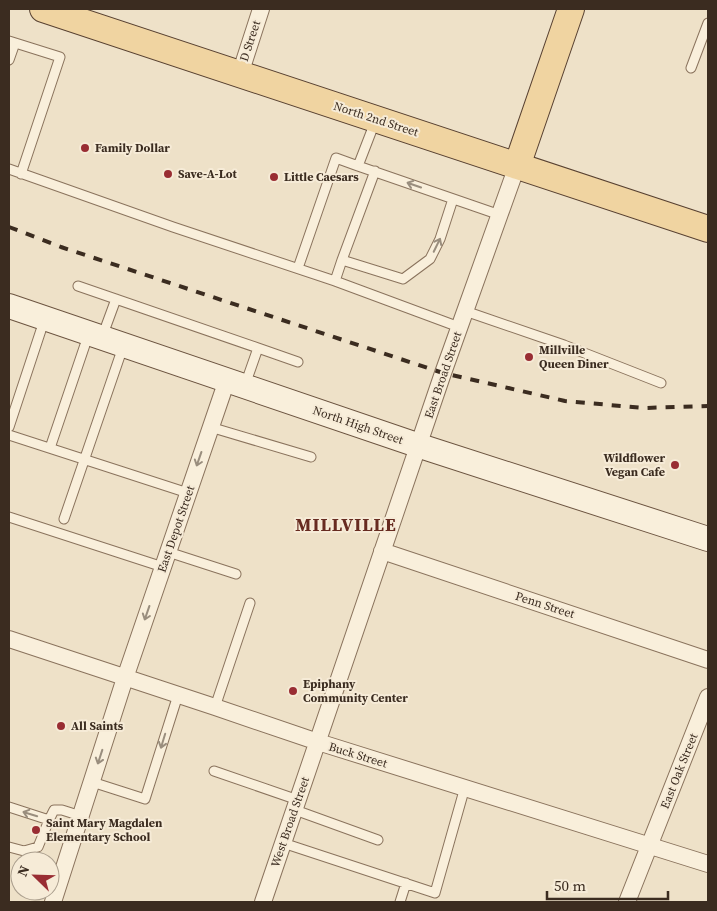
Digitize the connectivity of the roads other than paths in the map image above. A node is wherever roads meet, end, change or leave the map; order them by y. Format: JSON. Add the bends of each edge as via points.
{"nodes":[{"id":1,"x":43,"y":9,"type":"edge"},
{"id":2,"x":261,"y":9,"type":"edge"},
{"id":3,"x":571,"y":9,"type":"edge"},
{"id":4,"x":708,"y":22,"type":"edge"},
{"id":5,"x":12,"y":42,"type":"edge"},
{"id":6,"x":9,"y":60,"type":"edge"},
{"id":7,"x":691,"y":68,"type":"dead end"},
{"id":8,"x":240,"y":74,"type":"junction"},
{"id":9,"x":376,"y":119,"type":"junction"},
{"id":10,"x":358,"y":166,"type":"junction"},
{"id":11,"x":517,"y":166,"type":"junction"},
{"id":12,"x":9,"y":170,"type":"edge"},
{"id":13,"x":375,"y":171,"type":"junction"},
{"id":14,"x":21,"y":174,"type":"junction"},
{"id":15,"x":453,"y":199,"type":"junction"},
{"id":16,"x":500,"y":216,"type":"junction"},
{"id":17,"x":708,"y":229,"type":"edge"},
{"id":18,"x":342,"y":260,"type":"junction"},
{"id":19,"x":298,"y":268,"type":"junction"},
{"id":20,"x":335,"y":281,"type":"junction"},
{"id":21,"x":78,"y":286,"type":"dead end"},
{"id":22,"x":116,"y":299,"type":"junction"},
{"id":23,"x":9,"y":306,"type":"edge"},
{"id":24,"x":465,"y":311,"type":"junction"},
{"id":25,"x":45,"y":318,"type":"junction"},
{"id":26,"x":459,"y":327,"type":"junction"},
{"id":27,"x":105,"y":338,"type":"junction"},
{"id":28,"x":258,"y":348,"type":"junction"},
{"id":29,"x":298,"y":362,"type":"dead end"},
{"id":30,"x":236,"y":383,"type":"junction"},
{"id":31,"x":661,"y":383,"type":"dead end"},
{"id":32,"x":9,"y":427,"type":"edge"},
{"id":33,"x":210,"y":427,"type":"junction"},
{"id":34,"x":9,"y":435,"type":"edge"},
{"id":35,"x":420,"y":446,"type":"junction"},
{"id":36,"x":50,"y":448,"type":"junction"},
{"id":37,"x":311,"y":457,"type":"dead end"},
{"id":38,"x":86,"y":460,"type":"junction"},
{"id":39,"x":188,"y":493,"type":"junction"},
{"id":40,"x":9,"y":517,"type":"edge"},
{"id":41,"x":64,"y":519,"type":"dead end"},
{"id":42,"x":708,"y":539,"type":"edge"},
{"id":43,"x":382,"y":551,"type":"junction"},
{"id":44,"x":165,"y":559,"type":"junction"},
{"id":45,"x":236,"y":574,"type":"dead end"},
{"id":46,"x":250,"y":603,"type":"dead end"},
{"id":47,"x":9,"y":640,"type":"edge"},
{"id":48,"x":708,"y":660,"type":"edge"},
{"id":49,"x":125,"y":678,"type":"junction"},
{"id":50,"x":178,"y":695,"type":"junction"},
{"id":51,"x":708,"y":697,"type":"edge"},
{"id":52,"x":215,"y":707,"type":"junction"},
{"id":53,"x":703,"y":724,"type":"edge"},
{"id":54,"x":318,"y":742,"type":"junction"},
{"id":55,"x":214,"y":771,"type":"dead end"},
{"id":56,"x":92,"y":782,"type":"junction"},
{"id":57,"x":465,"y":787,"type":"junction"},
{"id":58,"x":296,"y":805,"type":"junction"},
{"id":59,"x":9,"y":807,"type":"edge"},
{"id":60,"x":81,"y":816,"type":"junction"},
{"id":61,"x":49,"y":820,"type":"junction"},
{"id":62,"x":378,"y":840,"type":"dead end"},
{"id":63,"x":283,"y":843,"type":"junction"},
{"id":64,"x":9,"y":846,"type":"edge"},
{"id":65,"x":649,"y":846,"type":"junction"},
{"id":66,"x":708,"y":864,"type":"edge"},
{"id":67,"x":406,"y":883,"type":"junction"},
{"id":68,"x":53,"y":902,"type":"edge"},
{"id":69,"x":263,"y":902,"type":"edge"},
{"id":70,"x":400,"y":902,"type":"edge"},
{"id":71,"x":627,"y":902,"type":"edge"}],
"edges":[{"from":1,"to":8,"type":"main road","name":"North 2nd Street"},
{"from":2,"to":8,"type":"street","name":"D Street"},
{"from":3,"to":11,"type":"main road","name":"East Broad Street"},
{"from":4,"to":7,"type":"lane"},
{"from":5,"to":6,"type":"lane"},
{"from":5,"to":14,"type":"lane","via":[[60,57]]},
{"from":8,"to":9,"type":"main road","name":"North 2nd Street"},
{"from":9,"to":10,"type":"lane"},
{"from":9,"to":11,"type":"main road","name":"North 2nd Street"},
{"from":10,"to":13,"type":"lane"},
{"from":10,"to":19,"type":"lane","via":[[336,158]]},
{"from":11,"to":16,"type":"street","name":"East Broad Street"},
{"from":11,"to":17,"type":"main road","name":"North 2nd Street"},
{"from":12,"to":14,"type":"lane"},
{"from":15,"to":13,"type":"lane","one_way":true},
{"from":13,"to":18,"type":"lane"},
{"from":14,"to":19,"type":"lane"},
{"from":15,"to":16,"type":"lane"},
{"from":18,"to":15,"type":"lane","one_way":true,"via":[[403,278],[430,259]]},
{"from":16,"to":24,"type":"street","name":"East Broad Street"},
{"from":18,"to":20,"type":"lane"},
{"from":19,"to":20,"type":"lane"},
{"from":20,"to":26,"type":"lane"},
{"from":21,"to":22,"type":"lane"},
{"from":22,"to":27,"type":"lane"},
{"from":22,"to":28,"type":"lane"},
{"from":23,"to":25,"type":"street","name":"North High Street"},
{"from":24,"to":26,"type":"street","name":"East Broad Street"},
{"from":24,"to":31,"type":"lane","via":[[564,344]]},
{"from":25,"to":27,"type":"street","name":"North High Street"},
{"from":25,"to":32,"type":"lane"},
{"from":26,"to":35,"type":"street","name":"East Broad Street"},
{"from":27,"to":30,"type":"street","name":"North High Street"},
{"from":27,"to":36,"type":"lane"},
{"from":27,"to":38,"type":"lane"},
{"from":28,"to":29,"type":"lane"},
{"from":28,"to":30,"type":"lane"},
{"from":30,"to":33,"type":"street","name":"East Depot Street"},
{"from":30,"to":35,"type":"street","name":"North High Street"},
{"from":33,"to":37,"type":"lane"},
{"from":33,"to":39,"type":"street","name":"East Depot Street","one_way":true},
{"from":34,"to":36,"type":"lane"},
{"from":35,"to":42,"type":"street","name":"North High Street"},
{"from":35,"to":43,"type":"street","name":"East Broad Street"},
{"from":36,"to":38,"type":"lane"},
{"from":38,"to":39,"type":"lane"},
{"from":38,"to":41,"type":"lane"},
{"from":39,"to":44,"type":"street","name":"East Depot Street"},
{"from":40,"to":44,"type":"lane"},
{"from":43,"to":48,"type":"street","name":"Penn Street"},
{"from":43,"to":54,"type":"street","name":"East Broad Street"},
{"from":44,"to":45,"type":"lane"},
{"from":44,"to":49,"type":"street","name":"East Depot Street","one_way":true},
{"from":46,"to":52,"type":"lane"},
{"from":47,"to":49,"type":"street","name":"Buck Street"},
{"from":49,"to":50,"type":"street","name":"Buck Street"},
{"from":49,"to":56,"type":"street","name":"East Depot Street","one_way":true},
{"from":50,"to":52,"type":"street","name":"Buck Street"},
{"from":50,"to":56,"type":"lane","one_way":true,"via":[[145,799]]},
{"from":51,"to":53,"type":"street","name":"East Oak Street"},
{"from":52,"to":54,"type":"street","name":"Buck Street"},
{"from":53,"to":65,"type":"street","name":"East Oak Street"},
{"from":54,"to":57,"type":"street","name":"Buck Street"},
{"from":54,"to":58,"type":"street","name":"West Broad Street"},
{"from":55,"to":58,"type":"lane"},
{"from":56,"to":60,"type":"street","name":"East Depot Street"},
{"from":57,"to":65,"type":"street","name":"Buck Street"},
{"from":57,"to":67,"type":"lane","via":[[435,893]]},
{"from":58,"to":62,"type":"lane"},
{"from":58,"to":63,"type":"street","name":"West Broad Street"},
{"from":61,"to":59,"type":"lane","one_way":true},
{"from":60,"to":61,"type":"lane","via":[[54,810]]},
{"from":60,"to":68,"type":"street","name":"East Depot Street"},
{"from":61,"to":64,"type":"lane","via":[[38,847],[24,851]]},
{"from":63,"to":67,"type":"lane"},
{"from":63,"to":69,"type":"street","name":"West Broad Street"},
{"from":65,"to":66,"type":"street","name":"Buck Street"},
{"from":65,"to":71,"type":"street","name":"East Oak Street"},
{"from":67,"to":70,"type":"lane"}]}
